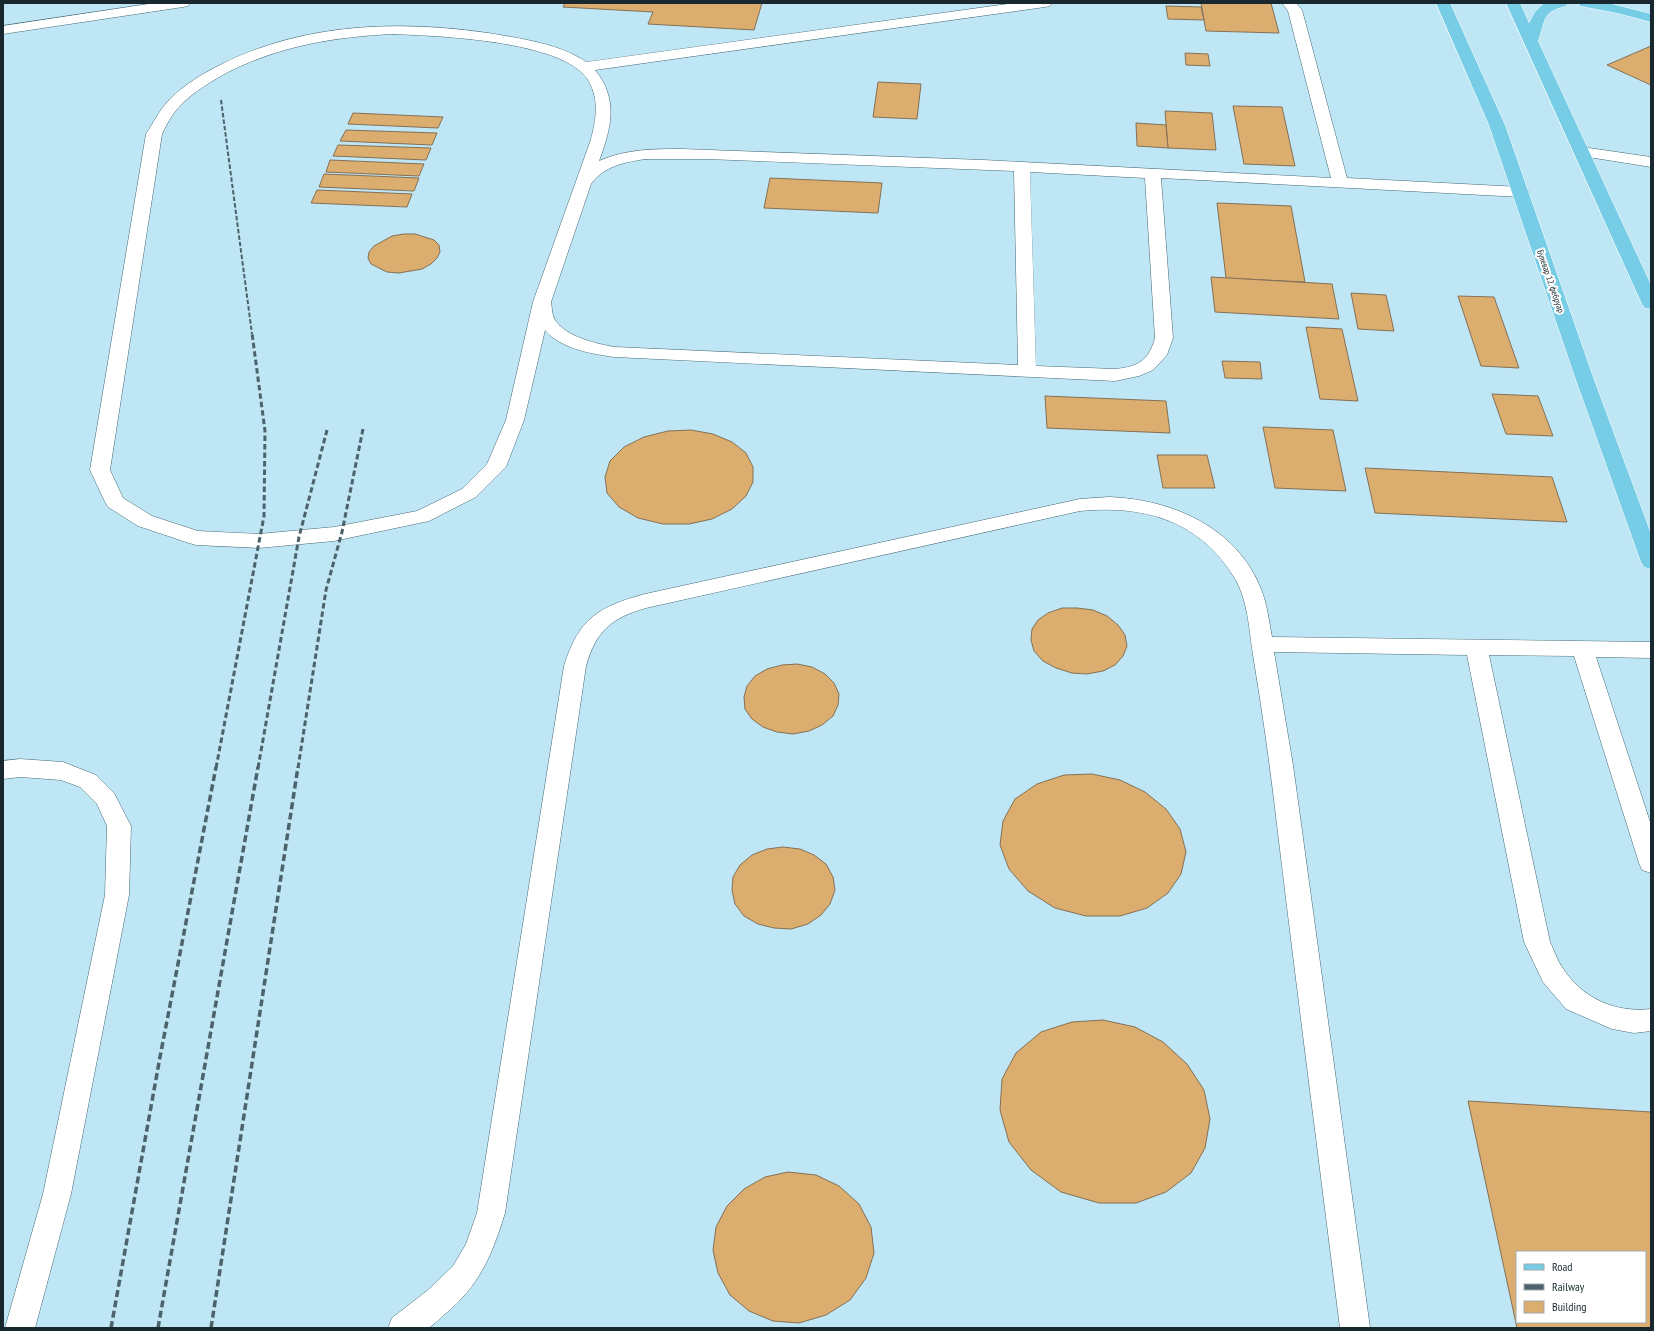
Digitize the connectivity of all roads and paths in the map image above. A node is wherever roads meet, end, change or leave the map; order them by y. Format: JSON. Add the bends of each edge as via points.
{"nodes":[{"id":1,"x":183,"y":3,"type":"edge"},
{"id":2,"x":1045,"y":3,"type":"edge"},
{"id":3,"x":1289,"y":3,"type":"edge"},
{"id":4,"x":1443,"y":3,"type":"edge"},
{"id":5,"x":1513,"y":3,"type":"edge"},
{"id":6,"x":1561,"y":3,"type":"edge"},
{"id":7,"x":1585,"y":3,"type":"edge"},
{"id":8,"x":1620,"y":3,"type":"edge"},
{"id":9,"x":1651,"y":17,"type":"edge"},
{"id":10,"x":3,"y":30,"type":"edge"},
{"id":11,"x":1531,"y":40,"type":"junction"},
{"id":12,"x":583,"y":67,"type":"junction"},
{"id":13,"x":1582,"y":152,"type":"junction"},
{"id":14,"x":1651,"y":162,"type":"edge"},
{"id":15,"x":1022,"y":167,"type":"junction"},
{"id":16,"x":1153,"y":173,"type":"junction"},
{"id":17,"x":583,"y":182,"type":"junction"},
{"id":18,"x":1340,"y":183,"type":"junction"},
{"id":19,"x":1521,"y":192,"type":"junction"},
{"id":20,"x":1648,"y":290,"type":"edge"},
{"id":21,"x":542,"y":302,"type":"junction"},
{"id":22,"x":1027,"y":372,"type":"junction"},
{"id":23,"x":1651,"y":562,"type":"edge"},
{"id":24,"x":1262,"y":644,"type":"junction"},
{"id":25,"x":1477,"y":648,"type":"junction"},
{"id":26,"x":1583,"y":650,"type":"junction"},
{"id":27,"x":1651,"y":650,"type":"edge"},
{"id":28,"x":3,"y":770,"type":"edge"},
{"id":29,"x":1651,"y":863,"type":"edge"},
{"id":30,"x":1651,"y":1020,"type":"edge"},
{"id":31,"x":20,"y":1328,"type":"edge"},
{"id":32,"x":403,"y":1328,"type":"edge"},
{"id":33,"x":1355,"y":1328,"type":"edge"}],
"edges":[{"from":1,"to":10,"type":"lane"},
{"from":2,"to":12,"type":"lane"},
{"from":3,"to":18,"type":"lane","via":[[1295,10]]},
{"from":4,"to":19,"type":"main road","name":"Булевар 12. фебруар","via":[[1497,125]]},
{"from":5,"to":11,"type":"main road"},
{"from":6,"to":11,"type":"main road","via":[[1548,6],[1542,11]]},
{"from":7,"to":9,"type":"main road"},
{"from":8,"to":9,"type":"main road"},
{"from":11,"to":13,"type":"main road"},
{"from":12,"to":17,"type":"lane","via":[[594,78],[604,106],[602,130]]},
{"from":12,"to":21,"type":"lane","via":[[569,58],[541,48],[477,35],[424,30],[359,32],[300,40],[274,48],[228,66],[191,88],[169,108],[154,134],[100,470],[115,502],[145,521],[196,538],[259,541],[334,534],[422,516],[469,494],[496,468],[515,420]]},
{"from":13,"to":14,"type":"lane"},
{"from":13,"to":20,"type":"main road"},
{"from":15,"to":16,"type":"lane"},
{"from":15,"to":17,"type":"lane","via":[[661,153],[632,156],[608,163],[593,171]]},
{"from":15,"to":22,"type":"lane"},
{"from":16,"to":18,"type":"lane"},
{"from":16,"to":22,"type":"lane","via":[[1164,338],[1159,354],[1140,371],[1130,374]]},
{"from":17,"to":21,"type":"lane"},
{"from":18,"to":19,"type":"lane"},
{"from":19,"to":23,"type":"main road","name":"Булевар 12. фебруар"},
{"from":21,"to":22,"type":"lane","via":[[549,324],[566,337],[595,350]]},
{"from":24,"to":25,"type":"lane"},
{"from":24,"to":32,"type":"lane","via":[[1255,601],[1242,571],[1220,544],[1197,527],[1160,510],[1110,503],[1080,505],[632,605],[606,616],[594,625],[579,649],[575,666],[486,1231],[468,1269],[443,1297]]},
{"from":24,"to":33,"type":"lane","via":[[1276,722]]},
{"from":25,"to":26,"type":"lane"},
{"from":25,"to":30,"type":"lane","via":[[1537,942],[1552,974],[1575,1001],[1612,1018],[1634,1022]]},
{"from":26,"to":27,"type":"lane"},
{"from":26,"to":29,"type":"lane"},
{"from":28,"to":31,"type":"lane","via":[[20,768],[63,771],[88,781],[106,799],[119,826],[117,895],[57,1194]]}]}
